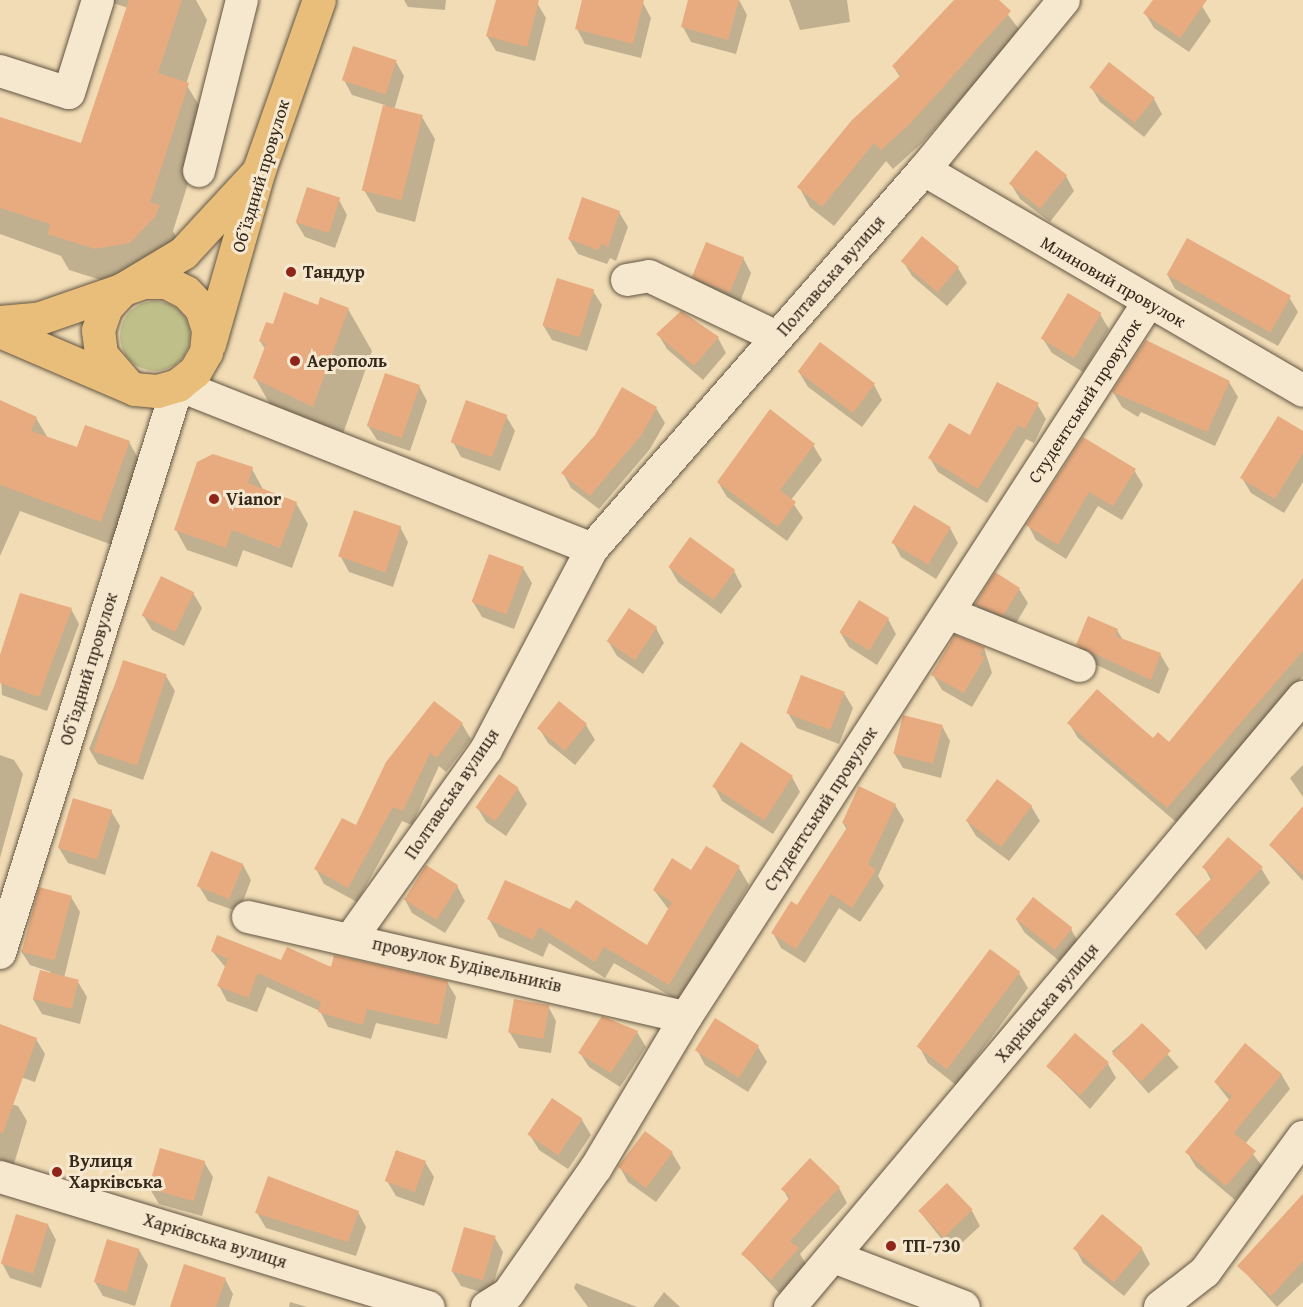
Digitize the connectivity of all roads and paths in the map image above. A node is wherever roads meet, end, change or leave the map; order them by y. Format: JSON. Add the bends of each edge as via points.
{"nodes":[{"id":1,"x":98,"y":0,"type":"edge"},
{"id":2,"x":242,"y":0,"type":"edge"},
{"id":3,"x":319,"y":0,"type":"edge"},
{"id":4,"x":1064,"y":0,"type":"edge"},
{"id":5,"x":0,"y":71,"type":"edge"},
{"id":6,"x":260,"y":170,"type":"junction"},
{"id":7,"x":924,"y":170,"type":"junction"},
{"id":8,"x":199,"y":171,"type":"dead end"},
{"id":9,"x":627,"y":280,"type":"dead end"},
{"id":10,"x":123,"y":290,"type":"junction"},
{"id":11,"x":1148,"y":303,"type":"junction"},
{"id":12,"x":0,"y":322,"type":"edge"},
{"id":13,"x":0,"y":331,"type":"edge"},
{"id":14,"x":777,"y":337,"type":"junction"},
{"id":15,"x":206,"y":352,"type":"junction"},
{"id":16,"x":178,"y":385,"type":"junction"},
{"id":17,"x":135,"y":388,"type":"junction"},
{"id":18,"x":1303,"y":391,"type":"edge"},
{"id":19,"x":592,"y":549,"type":"junction"},
{"id":20,"x":948,"y":613,"type":"junction"},
{"id":21,"x":1080,"y":666,"type":"dead end"},
{"id":22,"x":1303,"y":697,"type":"edge"},
{"id":23,"x":248,"y":917,"type":"dead end"},
{"id":24,"x":352,"y":937,"type":"junction"},
{"id":25,"x":0,"y":953,"type":"edge"},
{"id":26,"x":686,"y":1017,"type":"junction"},
{"id":27,"x":1303,"y":1137,"type":"edge"},
{"id":28,"x":0,"y":1177,"type":"edge"},
{"id":29,"x":834,"y":1257,"type":"junction"},
{"id":30,"x":429,"y":1307,"type":"edge"},
{"id":31,"x":487,"y":1307,"type":"edge"},
{"id":32,"x":790,"y":1307,"type":"edge"},
{"id":33,"x":964,"y":1307,"type":"edge"},
{"id":34,"x":1160,"y":1307,"type":"edge"}],
"edges":[{"from":1,"to":5,"type":"street","via":[[69,93]]},
{"from":2,"to":8,"type":"street"},
{"from":3,"to":6,"type":"main road","name":"Обʼїздний провулок"},
{"from":4,"to":7,"type":"street","name":"Полтавська вулиця"},
{"from":6,"to":10,"type":"main road","via":[[183,253]]},
{"from":6,"to":15,"type":"main road","name":"Обʼїздний провулок"},
{"from":7,"to":11,"type":"street","name":"Млиновий провулок"},
{"from":7,"to":14,"type":"street","name":"Полтавська вулиця"},
{"from":9,"to":14,"type":"street","via":[[649,276]]},
{"from":10,"to":12,"type":"main road","via":[[37,318]]},
{"from":10,"to":15,"type":"main road","via":[[166,282],[186,291],[201,308],[208,330]]},
{"from":10,"to":17,"type":"main road","via":[[106,307],[98,330],[101,354],[114,375]]},
{"from":11,"to":18,"type":"street","name":"Млиновий провулок"},
{"from":11,"to":20,"type":"street","name":"Студентський провулок"},
{"from":13,"to":17,"type":"main road"},
{"from":14,"to":19,"type":"street","name":"Полтавська вулиця"},
{"from":15,"to":16,"type":"main road","via":[[195,371]]},
{"from":16,"to":17,"type":"main road","via":[[157,391]]},
{"from":16,"to":19,"type":"street"},
{"from":16,"to":25,"type":"street","name":"Обʼїздний провулок"},
{"from":19,"to":24,"type":"street","name":"Полтавська вулиця","via":[[486,750]]},
{"from":20,"to":21,"type":"street"},
{"from":20,"to":26,"type":"street","name":"Студентський провулок"},
{"from":22,"to":29,"type":"street","name":"Харківська вулиця"},
{"from":23,"to":24,"type":"street","name":"провулок Будівельників"},
{"from":24,"to":26,"type":"street","name":"провулок Будівельників"},
{"from":26,"to":31,"type":"street","name":"Студентський провулок","via":[[596,1168],[508,1294]]},
{"from":27,"to":34,"type":"street","via":[[1205,1272]]},
{"from":28,"to":30,"type":"street","name":"Харківська вулиця"},
{"from":29,"to":32,"type":"street","name":"Харківська вулиця"},
{"from":29,"to":33,"type":"street"}]}
